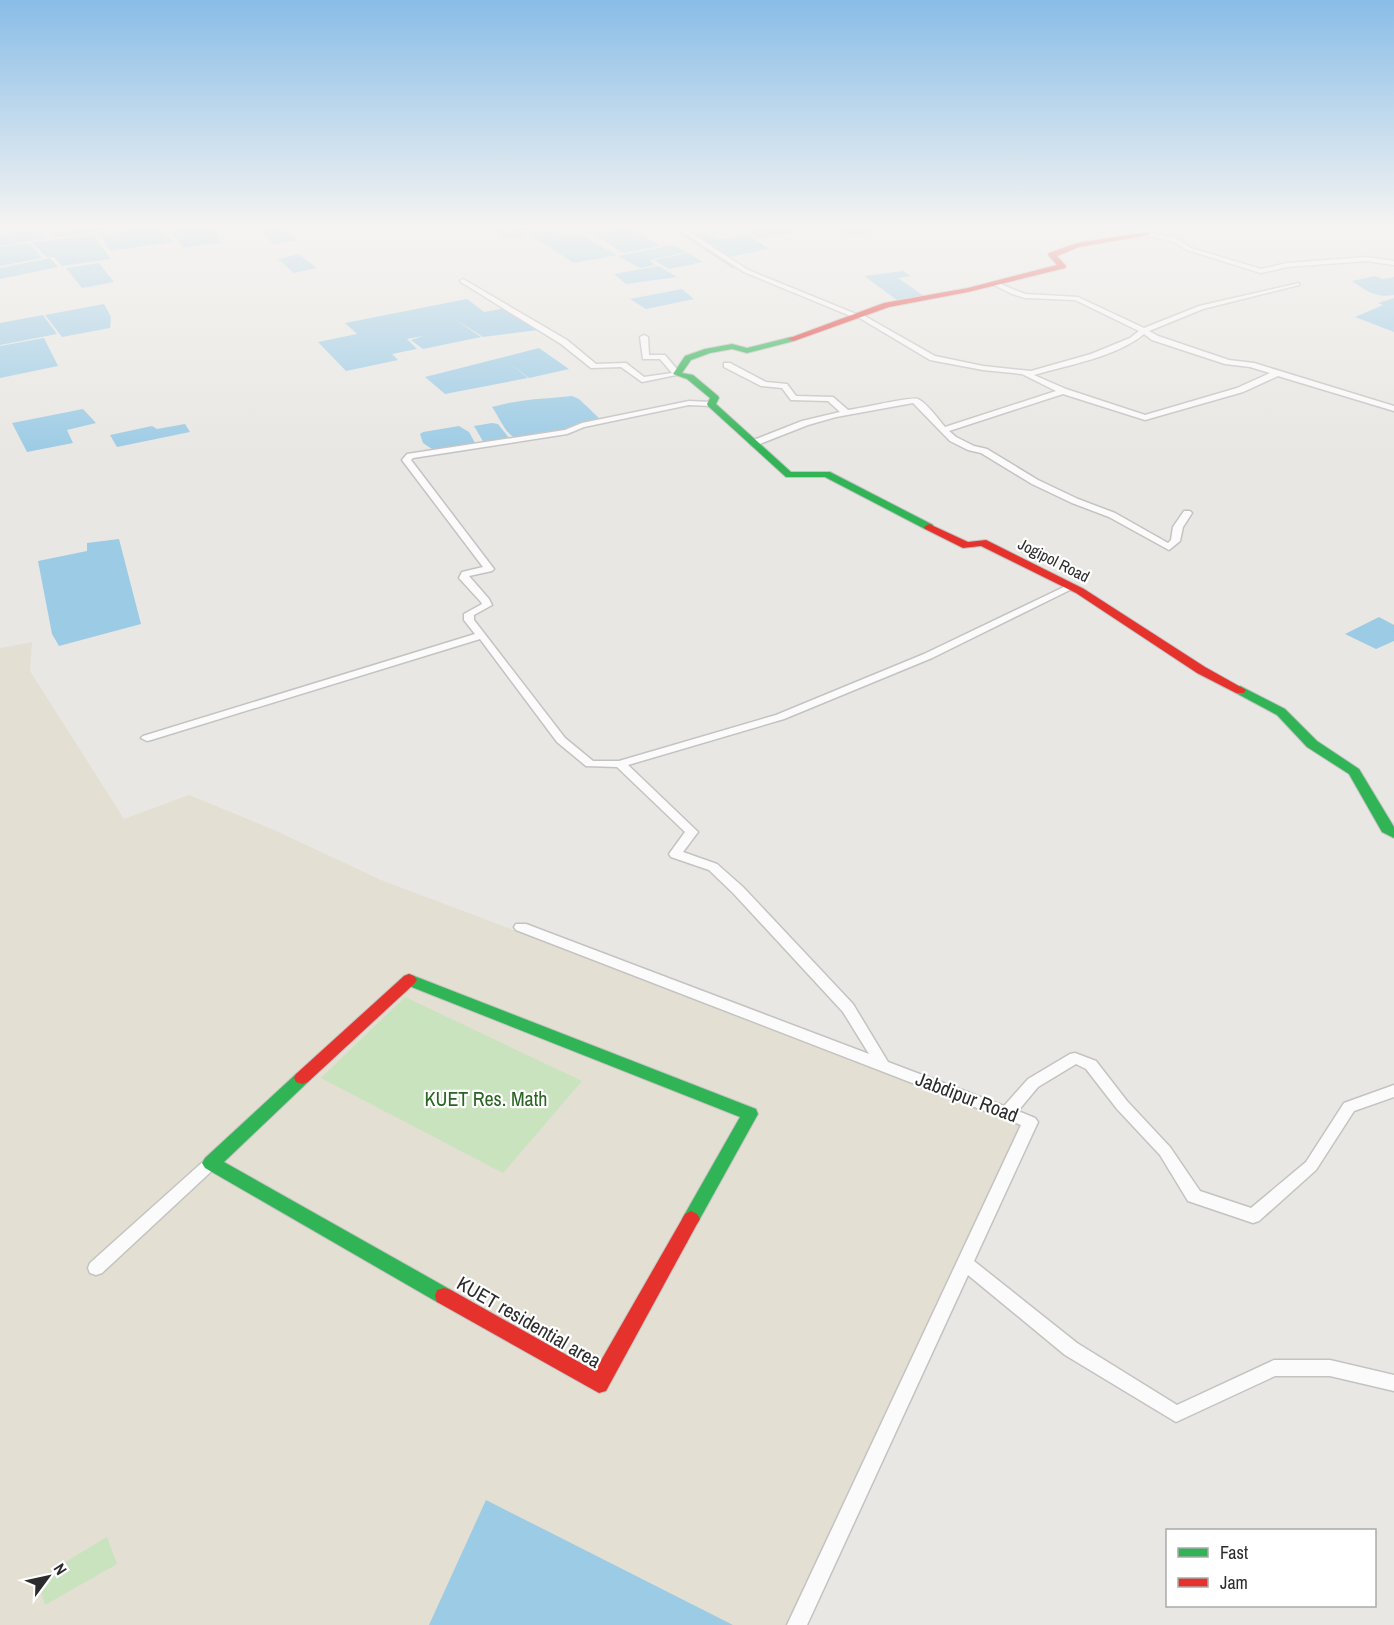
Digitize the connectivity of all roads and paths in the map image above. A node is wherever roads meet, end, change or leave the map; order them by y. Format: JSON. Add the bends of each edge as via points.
{"nodes":[{"id":1,"x":497,"y":302,"type":"edge"},
{"id":2,"x":824,"y":302,"type":"edge"},
{"id":3,"x":903,"y":302,"type":"edge"},
{"id":4,"x":1084,"y":302,"type":"edge"},
{"id":5,"x":1223,"y":302,"type":"edge"},
{"id":6,"x":857,"y":315,"type":"junction"},
{"id":7,"x":1144,"y":331,"type":"junction"},
{"id":8,"x":644,"y":337,"type":"dead end"},
{"id":9,"x":727,"y":365,"type":"dead end"},
{"id":10,"x":1022,"y":373,"type":"junction"},
{"id":11,"x":676,"y":374,"type":"junction"},
{"id":12,"x":1275,"y":374,"type":"junction"},
{"id":13,"x":1063,"y":391,"type":"junction"},
{"id":14,"x":711,"y":404,"type":"junction"},
{"id":15,"x":1394,"y":409,"type":"edge"},
{"id":16,"x":846,"y":413,"type":"junction"},
{"id":17,"x":943,"y":430,"type":"junction"},
{"id":18,"x":754,"y":443,"type":"junction"},
{"id":19,"x":1187,"y":513,"type":"dead end"},
{"id":20,"x":1071,"y":587,"type":"junction"},
{"id":21,"x":482,"y":635,"type":"junction"},
{"id":22,"x":147,"y":738,"type":"dead end"},
{"id":23,"x":620,"y":764,"type":"junction"},
{"id":24,"x":1394,"y":834,"type":"edge"},
{"id":25,"x":521,"y":927,"type":"dead end"},
{"id":26,"x":882,"y":1064,"type":"junction"},
{"id":27,"x":1394,"y":1091,"type":"edge"},
{"id":28,"x":1007,"y":1113,"type":"junction"},
{"id":29,"x":211,"y":1162,"type":"junction"},
{"id":30,"x":964,"y":1263,"type":"junction"},
{"id":31,"x":96,"y":1268,"type":"dead end"},
{"id":32,"x":1394,"y":1383,"type":"edge"},
{"id":33,"x":797,"y":1625,"type":"edge"}],
"edges":[{"from":1,"to":11,"type":"street","via":[[564,342],[594,366],[623,365],[642,380]]},
{"from":2,"to":6,"type":"street"},
{"from":3,"to":6,"type":"street"},
{"from":4,"to":7,"type":"street"},
{"from":5,"to":7,"type":"street"},
{"from":6,"to":10,"type":"street","via":[[933,358]]},
{"from":6,"to":11,"type":"street","via":[[821,330],[747,351],[732,346],[708,351],[688,358]]},
{"from":7,"to":10,"type":"street","via":[[1094,356],[1031,374]]},
{"from":7,"to":12,"type":"street","via":[[1178,346]]},
{"from":8,"to":11,"type":"street","via":[[646,357],[662,357]]},
{"from":9,"to":16,"type":"street","via":[[764,384],[784,386],[794,398],[830,399]]},
{"from":10,"to":13,"type":"street"},
{"from":11,"to":14,"type":"street","name":"Jogipol Road","via":[[690,377],[715,398]]},
{"from":12,"to":13,"type":"street","via":[[1240,390],[1145,418]]},
{"from":12,"to":15,"type":"street"},
{"from":13,"to":17,"type":"street"},
{"from":14,"to":18,"type":"street","name":"Jogipol Road"},
{"from":14,"to":21,"type":"street","via":[[689,403],[582,425],[567,432],[410,456],[406,460],[489,569],[465,574],[464,578],[487,605],[469,614],[469,620]]},
{"from":16,"to":17,"type":"street","via":[[910,399]]},
{"from":16,"to":18,"type":"street","via":[[805,423]]},
{"from":17,"to":19,"type":"street","via":[[952,439],[984,451],[1035,482],[1112,514],[1169,547]]},
{"from":18,"to":20,"type":"street","name":"Jogipol Road","via":[[789,476],[827,474],[967,546],[981,542]]},
{"from":20,"to":23,"type":"street","via":[[928,656],[780,717]]},
{"from":20,"to":24,"type":"street","name":"Jogipol Road","via":[[1201,670],[1281,712],[1312,744],[1354,772],[1387,829]]},
{"from":21,"to":22,"type":"street"},
{"from":21,"to":23,"type":"street","via":[[561,740],[590,764]]},
{"from":23,"to":26,"type":"street","via":[[692,832],[675,854],[713,867],[738,890],[848,1008]]},
{"from":25,"to":26,"type":"street","name":"Jabdipur Road"},
{"from":26,"to":28,"type":"street","name":"Jabdipur Road"},
{"from":27,"to":28,"type":"street","via":[[1350,1107],[1311,1166],[1253,1216],[1194,1196],[1165,1151],[1091,1065],[1075,1058],[1033,1083]]},
{"from":28,"to":30,"type":"street","name":"Jabdipur Road","via":[[1030,1122]]},
{"from":29,"to":29,"type":"street","name":"KUET residential area","via":[[409,980],[750,1114],[599,1384]]},
{"from":29,"to":31,"type":"street"},
{"from":30,"to":32,"type":"street","via":[[1071,1349],[1176,1414],[1275,1368],[1330,1368]]},
{"from":30,"to":33,"type":"street","name":"Jabdipur Road"}]}
